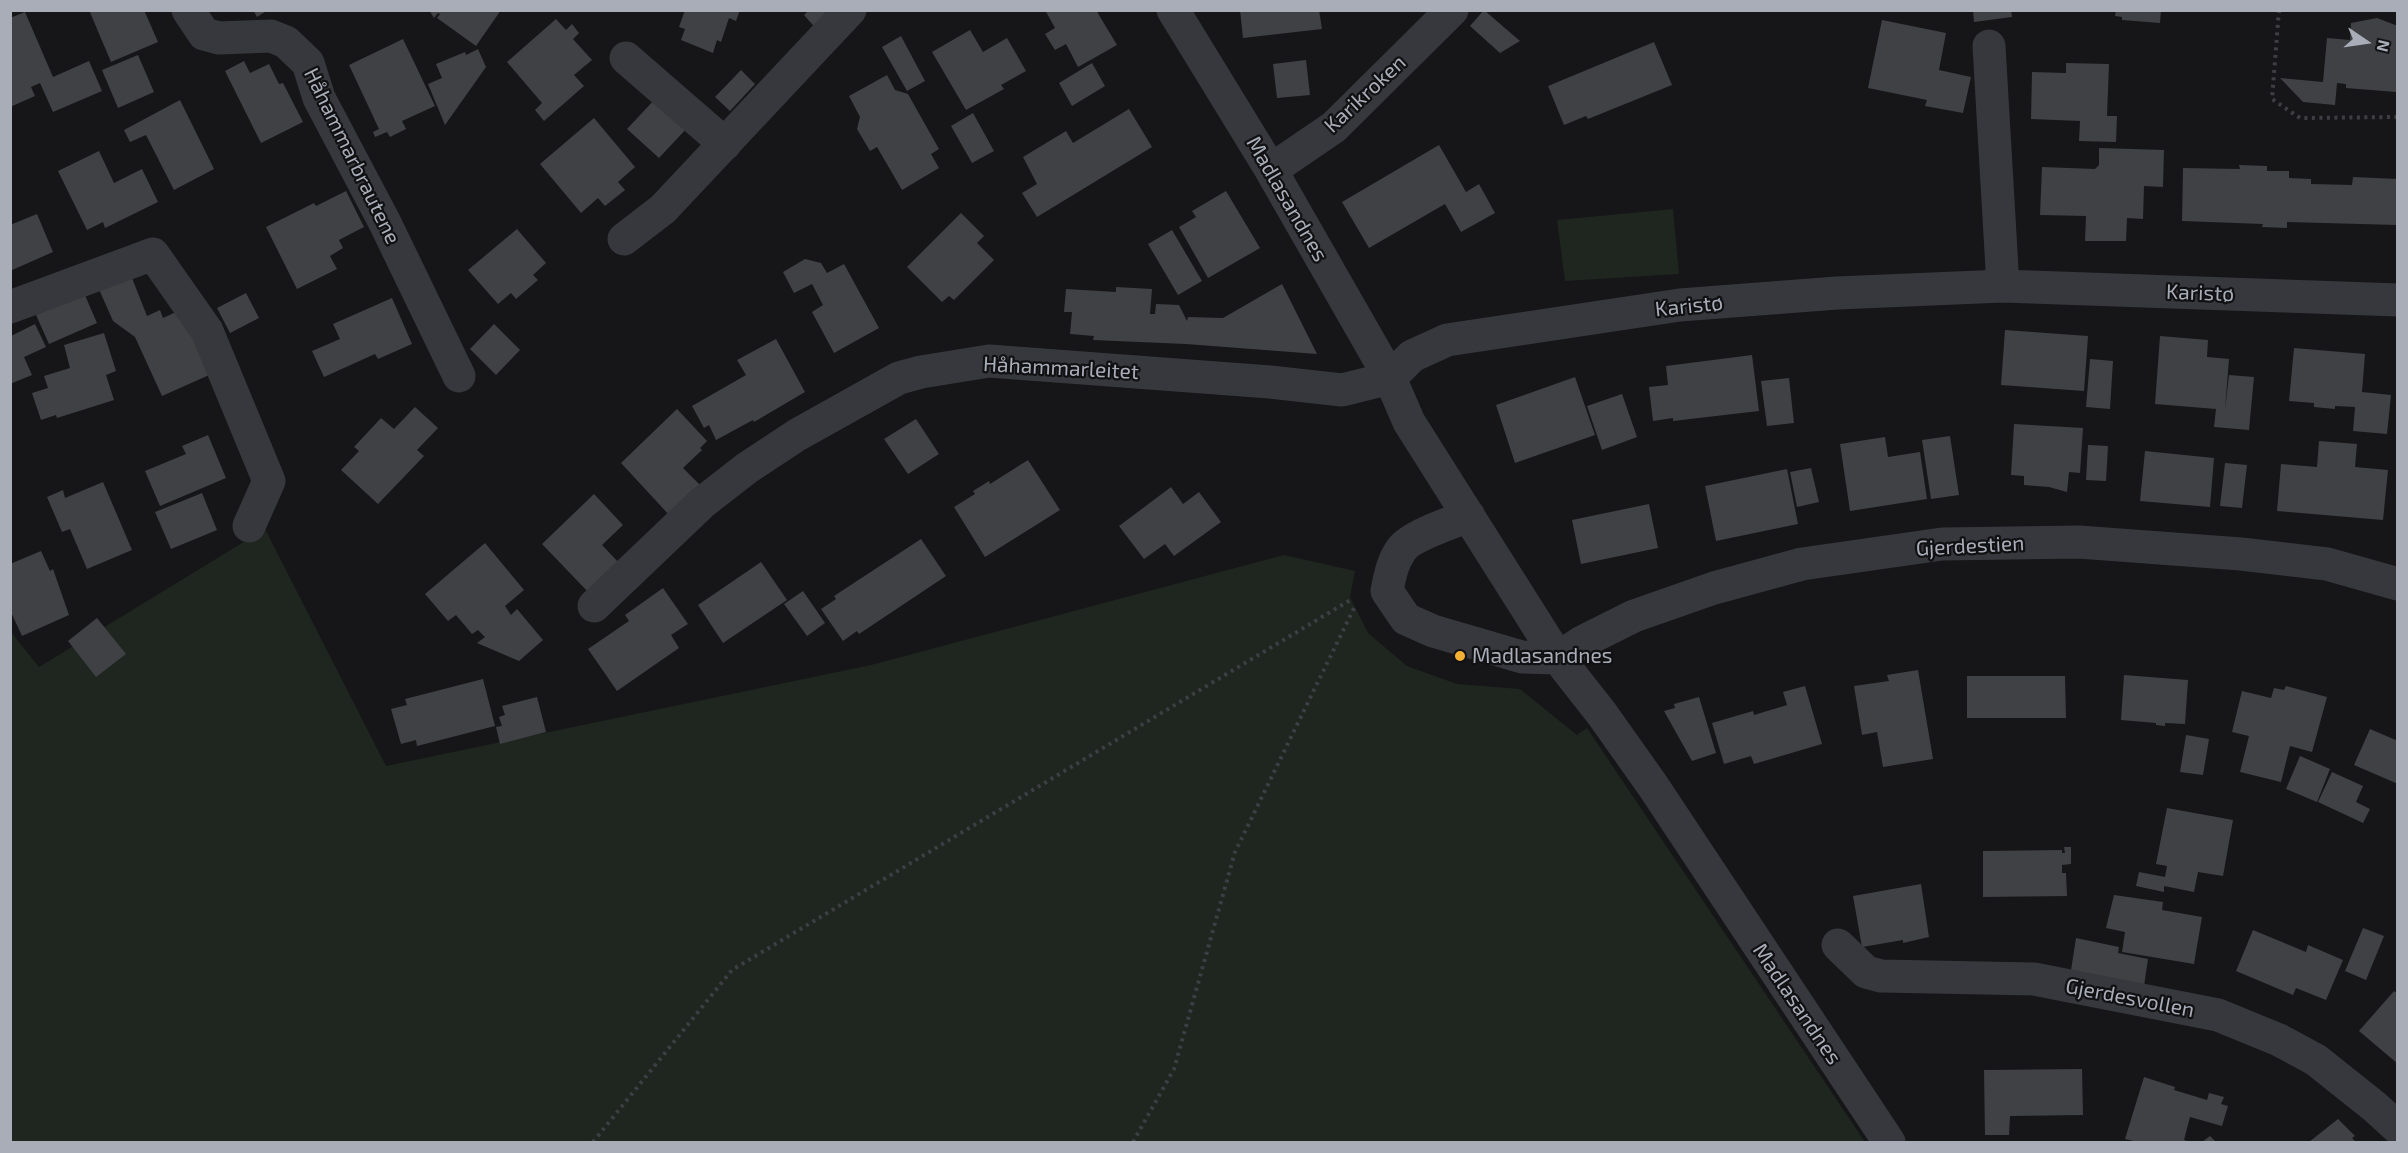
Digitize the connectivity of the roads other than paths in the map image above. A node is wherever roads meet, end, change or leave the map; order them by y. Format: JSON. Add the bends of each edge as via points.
{"nodes":[{"id":1,"x":188,"y":10,"type":"edge"},
{"id":2,"x":850,"y":10,"type":"edge"},
{"id":3,"x":1173,"y":10,"type":"edge"},
{"id":4,"x":1452,"y":10,"type":"edge"},
{"id":5,"x":1989,"y":46,"type":"dead end"},
{"id":6,"x":626,"y":58,"type":"dead end"},
{"id":7,"x":725,"y":144,"type":"junction"},
{"id":8,"x":1271,"y":170,"type":"junction"},
{"id":9,"x":624,"y":239,"type":"dead end"},
{"id":10,"x":2003,"y":286,"type":"junction"},
{"id":11,"x":2397,"y":300,"type":"edge"},
{"id":12,"x":10,"y":307,"type":"edge"},
{"id":13,"x":459,"y":376,"type":"dead end"},
{"id":14,"x":1390,"y":378,"type":"junction"},
{"id":15,"x":1469,"y":516,"type":"junction"},
{"id":16,"x":249,"y":526,"type":"dead end"},
{"id":17,"x":2397,"y":584,"type":"edge"},
{"id":18,"x":594,"y":606,"type":"dead end"},
{"id":19,"x":1558,"y":658,"type":"junction"},
{"id":20,"x":1838,"y":945,"type":"dead end"},
{"id":21,"x":2397,"y":1128,"type":"edge"},
{"id":22,"x":1889,"y":1143,"type":"edge"}],
"edges":[{"from":1,"to":13,"type":"street","name":"Håhammarbrautene","via":[[204,34],[219,38],[272,36],[286,42],[308,63],[319,98]]},
{"from":2,"to":7,"type":"street"},
{"from":3,"to":8,"type":"street","name":"Madlasandnes"},
{"from":4,"to":8,"type":"street","name":"Karikroken","via":[[1334,127]]},
{"from":5,"to":10,"type":"street"},
{"from":6,"to":7,"type":"street"},
{"from":7,"to":9,"type":"street","via":[[663,209]]},
{"from":8,"to":14,"type":"street","name":"Madlasandnes"},
{"from":10,"to":11,"type":"street","name":"Karistø"},
{"from":10,"to":14,"type":"street","name":"Karistø","via":[[1680,305],[1470,336],[1447,340],[1412,356]]},
{"from":12,"to":16,"type":"street","via":[[153,254],[207,331],[269,481]]},
{"from":14,"to":15,"type":"street","name":"Madlasandnes","via":[[1409,422]]},
{"from":14,"to":18,"type":"street","name":"Håhammarleitet","via":[[1342,390],[990,361],[910,375],[879,387],[747,468],[702,503]]},
{"from":15,"to":19,"type":"street","name":"Madlasandnes"},
{"from":15,"to":19,"type":"street","via":[[1402,547],[1392,566],[1387,591],[1406,619],[1433,631],[1522,657]]},
{"from":17,"to":19,"type":"street","name":"Gjerdestien","via":[[2327,564],[2241,554],[2079,542],[1942,544],[1802,564],[1714,588],[1634,616]]},
{"from":19,"to":22,"type":"street","name":"Madlasandnes","via":[[1653,786]]},
{"from":20,"to":21,"type":"street","name":"Gjerdesvollen","via":[[1866,972],[1881,976],[2034,979],[2218,1015],[2316,1060]]}]}
